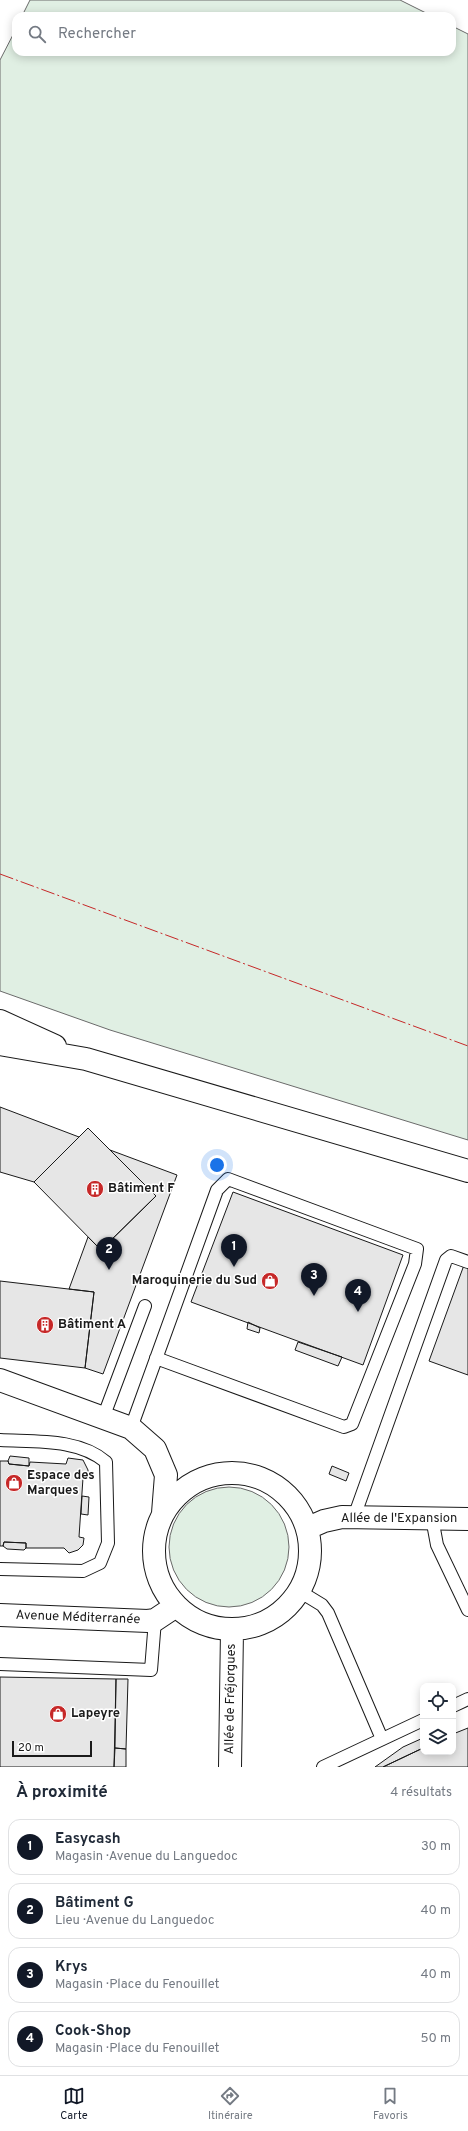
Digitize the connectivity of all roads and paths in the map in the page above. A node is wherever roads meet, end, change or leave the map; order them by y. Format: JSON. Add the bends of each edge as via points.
{"nodes":[{"id":1,"x":0,"y":1021,"type":"edge"},
{"id":2,"x":0,"y":1044,"type":"edge"},
{"id":3,"x":86,"y":1059,"type":"junction"},
{"id":4,"x":468,"y":1171,"type":"edge"},
{"id":5,"x":468,"y":1262,"type":"edge"},
{"id":6,"x":145,"y":1306,"type":"dead end"},
{"id":7,"x":156,"y":1358,"type":"junction"},
{"id":8,"x":0,"y":1380,"type":"edge"},
{"id":9,"x":103,"y":1418,"type":"junction"},
{"id":10,"x":131,"y":1428,"type":"junction"},
{"id":11,"x":0,"y":1440,"type":"edge"},
{"id":12,"x":163,"y":1513,"type":"junction"},
{"id":13,"x":354,"y":1517,"type":"junction"},
{"id":14,"x":432,"y":1518,"type":"junction"},
{"id":15,"x":468,"y":1519,"type":"edge"},
{"id":16,"x":308,"y":1528,"type":"junction"},
{"id":17,"x":0,"y":1569,"type":"edge"},
{"id":18,"x":299,"y":1591,"type":"junction"},
{"id":19,"x":176,"y":1606,"type":"junction"},
{"id":20,"x":468,"y":1610,"type":"edge"},
{"id":21,"x":0,"y":1615,"type":"edge"},
{"id":22,"x":155,"y":1620,"type":"junction"},
{"id":23,"x":232,"y":1630,"type":"junction"},
{"id":24,"x":0,"y":1664,"type":"edge"},
{"id":25,"x":468,"y":1699,"type":"edge"},
{"id":26,"x":456,"y":1705,"type":"edge"},
{"id":27,"x":420,"y":1721,"type":"edge"},
{"id":28,"x":382,"y":1739,"type":"junction"},
{"id":29,"x":230,"y":1767,"type":"edge"},
{"id":30,"x":323,"y":1767,"type":"edge"}],
"edges":[{"from":1,"to":3,"type":"street"},
{"from":2,"to":3,"type":"street"},
{"from":3,"to":4,"type":"street"},
{"from":5,"to":13,"type":"lane","via":[[451,1256],[446,1260]]},
{"from":6,"to":9,"type":"lane"},
{"from":7,"to":7,"type":"lane","via":[[217,1190],[228,1179],[417,1249],[415,1264],[352,1424],[344,1427]]},
{"from":7,"to":10,"type":"lane"},
{"from":8,"to":9,"type":"street"},
{"from":9,"to":10,"type":"street"},
{"from":10,"to":12,"type":"street","via":[[155,1449],[166,1475]]},
{"from":11,"to":17,"type":"lane","via":[[77,1446],[106,1462],[108,1543],[100,1562],[83,1571]]},
{"from":12,"to":16,"type":"street","via":[[178,1493],[199,1479],[221,1473],[243,1472],[265,1479],[284,1491],[298,1507]]},
{"from":12,"to":19,"type":"street","via":[[154,1536],[154,1562],[161,1586]]},
{"from":13,"to":14,"type":"street","name":"Allée de l'Expansion"},
{"from":13,"to":16,"type":"street","name":"Allée de l'Expansion","via":[[342,1516]]},
{"from":14,"to":15,"type":"street","name":"Allée de l'Expansion"},
{"from":14,"to":20,"type":"lane","via":[[437,1545]]},
{"from":16,"to":18,"type":"street","via":[[311,1549],[308,1571]]},
{"from":18,"to":23,"type":"street","via":[[288,1606],[272,1618],[255,1626]]},
{"from":18,"to":28,"type":"lane","via":[[322,1605],[328,1613]]},
{"from":19,"to":22,"type":"street","name":"Avenue Méditerranée"},
{"from":19,"to":23,"type":"street","via":[[194,1620]]},
{"from":21,"to":22,"type":"street","name":"Avenue Méditerranée"},
{"from":22,"to":24,"type":"lane","via":[[151,1670]]},
{"from":23,"to":29,"type":"street","name":"Allée de Fréjorgues"},
{"from":25,"to":26,"type":"lane"},
{"from":27,"to":28,"type":"lane"},
{"from":28,"to":30,"type":"lane"}]}
